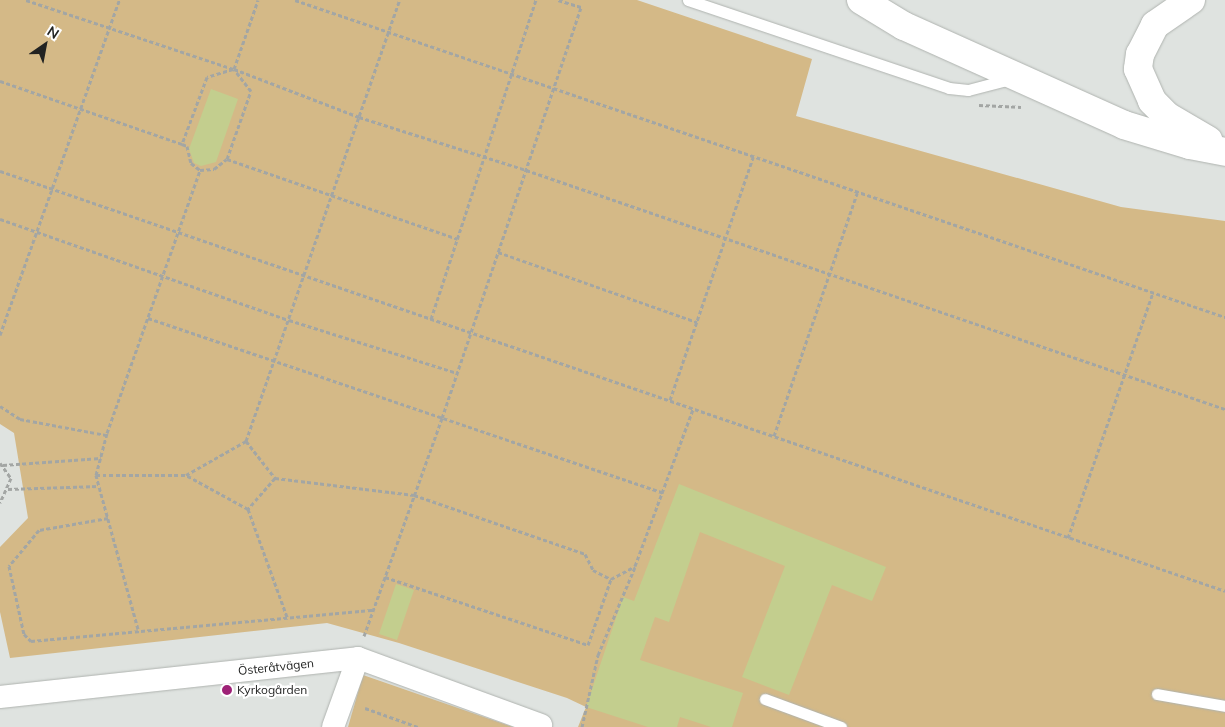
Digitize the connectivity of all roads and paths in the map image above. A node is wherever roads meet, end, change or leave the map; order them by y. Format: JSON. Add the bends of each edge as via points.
{"nodes":[{"id":1,"x":26,"y":0,"type":"edge"},
{"id":2,"x":119,"y":0,"type":"edge"},
{"id":3,"x":258,"y":0,"type":"edge"},
{"id":4,"x":295,"y":0,"type":"edge"},
{"id":5,"x":400,"y":0,"type":"edge"},
{"id":6,"x":536,"y":0,"type":"edge"},
{"id":7,"x":558,"y":0,"type":"edge"},
{"id":8,"x":688,"y":0,"type":"edge"},
{"id":9,"x":861,"y":0,"type":"edge"},
{"id":10,"x":1191,"y":0,"type":"edge"},
{"id":11,"x":109,"y":27,"type":"junction"},
{"id":12,"x":388,"y":32,"type":"junction"},
{"id":13,"x":234,"y":69,"type":"junction"},
{"id":14,"x":511,"y":76,"type":"junction"},
{"id":15,"x":1013,"y":78,"type":"junction"},
{"id":16,"x":0,"y":81,"type":"edge"},
{"id":17,"x":553,"y":90,"type":"junction"},
{"id":18,"x":80,"y":109,"type":"junction"},
{"id":19,"x":359,"y":117,"type":"junction"},
{"id":20,"x":182,"y":144,"type":"junction"},
{"id":21,"x":1225,"y":148,"type":"edge"},
{"id":22,"x":1225,"y":152,"type":"edge"},
{"id":23,"x":484,"y":158,"type":"junction"},
{"id":24,"x":753,"y":158,"type":"junction"},
{"id":25,"x":227,"y":160,"type":"junction"},
{"id":26,"x":0,"y":170,"type":"edge"},
{"id":27,"x":200,"y":170,"type":"junction"},
{"id":28,"x":526,"y":170,"type":"junction"},
{"id":29,"x":52,"y":188,"type":"junction"},
{"id":30,"x":857,"y":193,"type":"junction"},
{"id":31,"x":332,"y":196,"type":"junction"},
{"id":32,"x":0,"y":219,"type":"edge"},
{"id":33,"x":37,"y":232,"type":"junction"},
{"id":34,"x":178,"y":232,"type":"junction"},
{"id":35,"x":725,"y":238,"type":"junction"},
{"id":36,"x":458,"y":239,"type":"junction"},
{"id":37,"x":498,"y":252,"type":"junction"},
{"id":38,"x":830,"y":273,"type":"junction"},
{"id":39,"x":305,"y":275,"type":"junction"},
{"id":40,"x":163,"y":276,"type":"junction"},
{"id":41,"x":1153,"y":292,"type":"junction"},
{"id":42,"x":1225,"y":317,"type":"edge"},
{"id":43,"x":148,"y":318,"type":"junction"},
{"id":44,"x":431,"y":319,"type":"junction"},
{"id":45,"x":288,"y":320,"type":"junction"},
{"id":46,"x":697,"y":322,"type":"junction"},
{"id":47,"x":470,"y":333,"type":"junction"},
{"id":48,"x":0,"y":335,"type":"edge"},
{"id":49,"x":274,"y":362,"type":"junction"},
{"id":50,"x":457,"y":373,"type":"junction"},
{"id":51,"x":1126,"y":374,"type":"junction"},
{"id":52,"x":670,"y":400,"type":"junction"},
{"id":53,"x":0,"y":406,"type":"edge"},
{"id":54,"x":693,"y":408,"type":"junction"},
{"id":55,"x":1225,"y":409,"type":"edge"},
{"id":56,"x":442,"y":418,"type":"junction"},
{"id":57,"x":107,"y":436,"type":"junction"},
{"id":58,"x":774,"y":436,"type":"junction"},
{"id":59,"x":246,"y":441,"type":"junction"},
{"id":60,"x":101,"y":458,"type":"junction"},
{"id":61,"x":1,"y":464,"type":"edge"},
{"id":62,"x":96,"y":475,"type":"junction"},
{"id":63,"x":186,"y":475,"type":"junction"},
{"id":64,"x":275,"y":478,"type":"junction"},
{"id":65,"x":99,"y":486,"type":"junction"},
{"id":66,"x":8,"y":489,"type":"junction"},
{"id":67,"x":664,"y":493,"type":"junction"},
{"id":68,"x":414,"y":495,"type":"junction"},
{"id":69,"x":0,"y":503,"type":"edge"},
{"id":70,"x":248,"y":509,"type":"junction"},
{"id":71,"x":108,"y":518,"type":"junction"},
{"id":72,"x":1068,"y":538,"type":"junction"},
{"id":73,"x":635,"y":566,"type":"junction"},
{"id":74,"x":386,"y":577,"type":"junction"},
{"id":75,"x":610,"y":579,"type":"junction"},
{"id":76,"x":1225,"y":591,"type":"edge"},
{"id":77,"x":374,"y":610,"type":"junction"},
{"id":78,"x":287,"y":617,"type":"junction"},
{"id":79,"x":138,"y":629,"type":"junction"},
{"id":80,"x":358,"y":658,"type":"junction"},
{"id":81,"x":1157,"y":694,"type":"dead end"},
{"id":82,"x":0,"y":697,"type":"edge"},
{"id":83,"x":765,"y":699,"type":"dead end"},
{"id":84,"x":343,"y":700,"type":"junction"},
{"id":85,"x":1225,"y":706,"type":"edge"},
{"id":86,"x":541,"y":725,"type":"dead end"},
{"id":87,"x":333,"y":727,"type":"edge"},
{"id":88,"x":418,"y":727,"type":"edge"},
{"id":89,"x":582,"y":727,"type":"edge"},
{"id":90,"x":841,"y":727,"type":"edge"}],
"edges":[{"from":1,"to":11,"type":"path"},
{"from":2,"to":11,"type":"path"},
{"from":3,"to":13,"type":"path"},
{"from":4,"to":12,"type":"path"},
{"from":5,"to":12,"type":"path"},
{"from":6,"to":14,"type":"path"},
{"from":7,"to":17,"type":"path","via":[[581,7]]},
{"from":8,"to":15,"type":"lane","via":[[949,88],[968,90]]},
{"from":9,"to":15,"type":"main road","via":[[904,26]]},
{"from":10,"to":21,"type":"main road","via":[[1155,25],[1140,54],[1138,69],[1152,101],[1167,116]]},
{"from":11,"to":13,"type":"path"},
{"from":11,"to":18,"type":"path"},
{"from":12,"to":14,"type":"path"},
{"from":12,"to":19,"type":"path"},
{"from":13,"to":19,"type":"path"},
{"from":13,"to":20,"type":"path","via":[[207,77]]},
{"from":13,"to":25,"type":"path","via":[[251,91]]},
{"from":14,"to":17,"type":"path"},
{"from":14,"to":23,"type":"path"},
{"from":15,"to":22,"type":"main road","via":[[1124,126]]},
{"from":16,"to":18,"type":"path"},
{"from":17,"to":24,"type":"path"},
{"from":17,"to":28,"type":"path"},
{"from":18,"to":20,"type":"path"},
{"from":18,"to":29,"type":"path"},
{"from":19,"to":23,"type":"path"},
{"from":19,"to":31,"type":"path"},
{"from":20,"to":27,"type":"path","via":[[187,146],[191,163]]},
{"from":23,"to":28,"type":"path"},
{"from":23,"to":36,"type":"path"},
{"from":24,"to":30,"type":"path"},
{"from":24,"to":35,"type":"path"},
{"from":25,"to":27,"type":"path","via":[[214,169]]},
{"from":25,"to":31,"type":"path"},
{"from":26,"to":29,"type":"path"},
{"from":27,"to":34,"type":"path"},
{"from":28,"to":35,"type":"path"},
{"from":28,"to":37,"type":"path"},
{"from":29,"to":33,"type":"path"},
{"from":29,"to":34,"type":"path"},
{"from":30,"to":38,"type":"path"},
{"from":30,"to":41,"type":"path"},
{"from":31,"to":36,"type":"path"},
{"from":31,"to":39,"type":"path"},
{"from":32,"to":33,"type":"path"},
{"from":33,"to":40,"type":"path"},
{"from":33,"to":48,"type":"path"},
{"from":34,"to":39,"type":"path"},
{"from":34,"to":40,"type":"path"},
{"from":35,"to":38,"type":"path"},
{"from":35,"to":46,"type":"path"},
{"from":36,"to":44,"type":"path"},
{"from":37,"to":46,"type":"path"},
{"from":37,"to":47,"type":"path"},
{"from":38,"to":51,"type":"path"},
{"from":38,"to":58,"type":"path"},
{"from":39,"to":44,"type":"path"},
{"from":39,"to":45,"type":"path"},
{"from":40,"to":43,"type":"path"},
{"from":40,"to":45,"type":"path"},
{"from":41,"to":42,"type":"path"},
{"from":41,"to":51,"type":"path"},
{"from":43,"to":49,"type":"path"},
{"from":43,"to":57,"type":"path"},
{"from":44,"to":47,"type":"path"},
{"from":45,"to":49,"type":"path"},
{"from":45,"to":50,"type":"path"},
{"from":46,"to":52,"type":"path"},
{"from":47,"to":50,"type":"path"},
{"from":47,"to":52,"type":"path"},
{"from":49,"to":56,"type":"path"},
{"from":49,"to":59,"type":"path"},
{"from":50,"to":56,"type":"path"},
{"from":51,"to":55,"type":"path"},
{"from":51,"to":72,"type":"path"},
{"from":52,"to":54,"type":"path"},
{"from":53,"to":57,"type":"path","via":[[20,420]]},
{"from":54,"to":58,"type":"path"},
{"from":54,"to":67,"type":"path"},
{"from":56,"to":67,"type":"path"},
{"from":56,"to":68,"type":"path"},
{"from":57,"to":60,"type":"path"},
{"from":58,"to":72,"type":"path"},
{"from":59,"to":63,"type":"path"},
{"from":59,"to":64,"type":"path"},
{"from":60,"to":61,"type":"path"},
{"from":60,"to":62,"type":"path"},
{"from":61,"to":66,"type":"path","via":[[11,478]]},
{"from":62,"to":63,"type":"path"},
{"from":62,"to":65,"type":"path"},
{"from":63,"to":70,"type":"path"},
{"from":64,"to":68,"type":"path"},
{"from":64,"to":70,"type":"path"},
{"from":65,"to":66,"type":"path"},
{"from":65,"to":71,"type":"path"},
{"from":66,"to":69,"type":"path"},
{"from":67,"to":73,"type":"path"},
{"from":68,"to":74,"type":"path"},
{"from":68,"to":75,"type":"path","via":[[586,554],[593,570]]},
{"from":70,"to":78,"type":"path"},
{"from":71,"to":79,"type":"path"},
{"from":71,"to":79,"type":"path","via":[[39,530],[9,566],[24,634],[31,640]]},
{"from":72,"to":76,"type":"path"},
{"from":73,"to":75,"type":"path"},
{"from":73,"to":89,"type":"path","via":[[598,655]]},
{"from":74,"to":75,"type":"path","via":[[588,645]]},
{"from":74,"to":77,"type":"path"},
{"from":77,"to":78,"type":"path"},
{"from":77,"to":80,"type":"path"},
{"from":78,"to":79,"type":"path"},
{"from":80,"to":82,"type":"street","name":"Österåtvägen"},
{"from":80,"to":84,"type":"street"},
{"from":80,"to":86,"type":"street","name":"Österåtvägen"},
{"from":81,"to":85,"type":"lane"},
{"from":83,"to":90,"type":"lane"},
{"from":84,"to":87,"type":"street"},
{"from":84,"to":88,"type":"path"}]}
